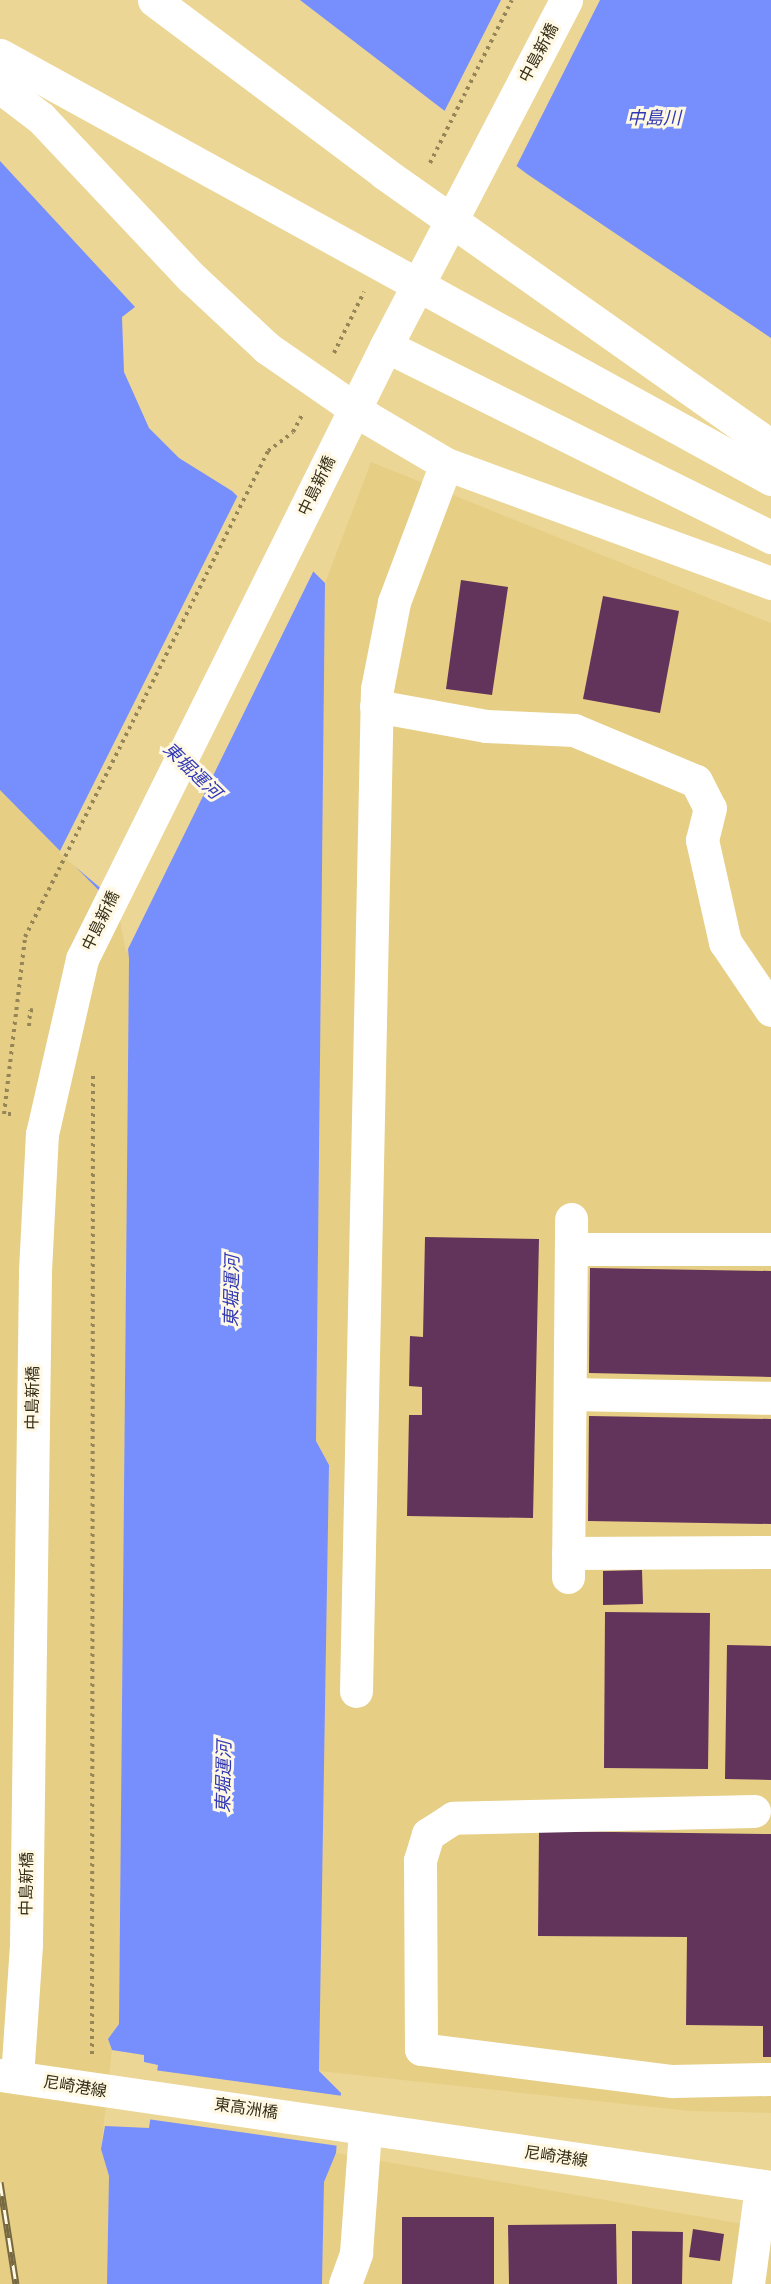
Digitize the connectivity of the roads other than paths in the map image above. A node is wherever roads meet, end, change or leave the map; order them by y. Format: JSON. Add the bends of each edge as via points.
{"nodes":[{"id":1,"x":154,"y":0,"type":"edge"},
{"id":2,"x":566,"y":0,"type":"edge"},
{"id":3,"x":0,"y":55,"type":"edge"},
{"id":4,"x":0,"y":87,"type":"edge"},
{"id":5,"x":386,"y":346,"type":"junction"},
{"id":6,"x":771,"y":446,"type":"edge"},
{"id":7,"x":446,"y":464,"type":"junction"},
{"id":8,"x":771,"y":479,"type":"edge"},
{"id":9,"x":771,"y":537,"type":"edge"},
{"id":10,"x":771,"y":583,"type":"edge"},
{"id":11,"x":376,"y":706,"type":"junction"},
{"id":12,"x":771,"y":1010,"type":"edge"},
{"id":13,"x":771,"y":1249,"type":"edge"},
{"id":14,"x":570,"y":1394,"type":"junction"},
{"id":15,"x":771,"y":1398,"type":"edge"},
{"id":16,"x":771,"y":1552,"type":"edge"},
{"id":17,"x":356,"y":1691,"type":"dead end"},
{"id":18,"x":753,"y":1811,"type":"dead end"},
{"id":19,"x":8,"y":2076,"type":"edge"},
{"id":20,"x":771,"y":2079,"type":"edge"},
{"id":21,"x":150,"y":2096,"type":"joint"},
{"id":22,"x":354,"y":2126,"type":"junction"},
{"id":23,"x":766,"y":2187,"type":"edge"},
{"id":24,"x":345,"y":2284,"type":"edge"},
{"id":25,"x":748,"y":2284,"type":"edge"}],
"edges":[{"from":1,"to":6,"type":"street","via":[[384,173]]},
{"from":2,"to":5,"type":"street","name":"中島新橋"},
{"from":3,"to":8,"type":"street"},
{"from":4,"to":7,"type":"street","via":[[41,118],[192,278],[267,348]]},
{"from":5,"to":9,"type":"street"},
{"from":5,"to":19,"type":"street","name":"中島新橋","via":[[82,959],[42,1134],[35,1271],[26,1944]]},
{"from":7,"to":10,"type":"street"},
{"from":7,"to":11,"type":"street","via":[[394,602]]},
{"from":11,"to":12,"type":"street","via":[[486,726],[574,730],[696,781],[710,808],[702,840],[725,942]]},
{"from":11,"to":17,"type":"street"},
{"from":13,"to":14,"type":"street","via":[[571,1234]]},
{"from":14,"to":15,"type":"street"},
{"from":14,"to":16,"type":"street","via":[[568,1565]]},
{"from":18,"to":20,"type":"street","via":[[453,1818],[428,1834],[420,1860],[421,2049],[672,2081]]},
{"from":19,"to":21,"type":"street","name":"尼崎港線"},
{"from":21,"to":22,"type":"street","name":"東高洲橋"},
{"from":22,"to":23,"type":"street","name":"尼崎港線"},
{"from":22,"to":24,"type":"street","via":[[356,2253]]},
{"from":23,"to":25,"type":"street"}]}
